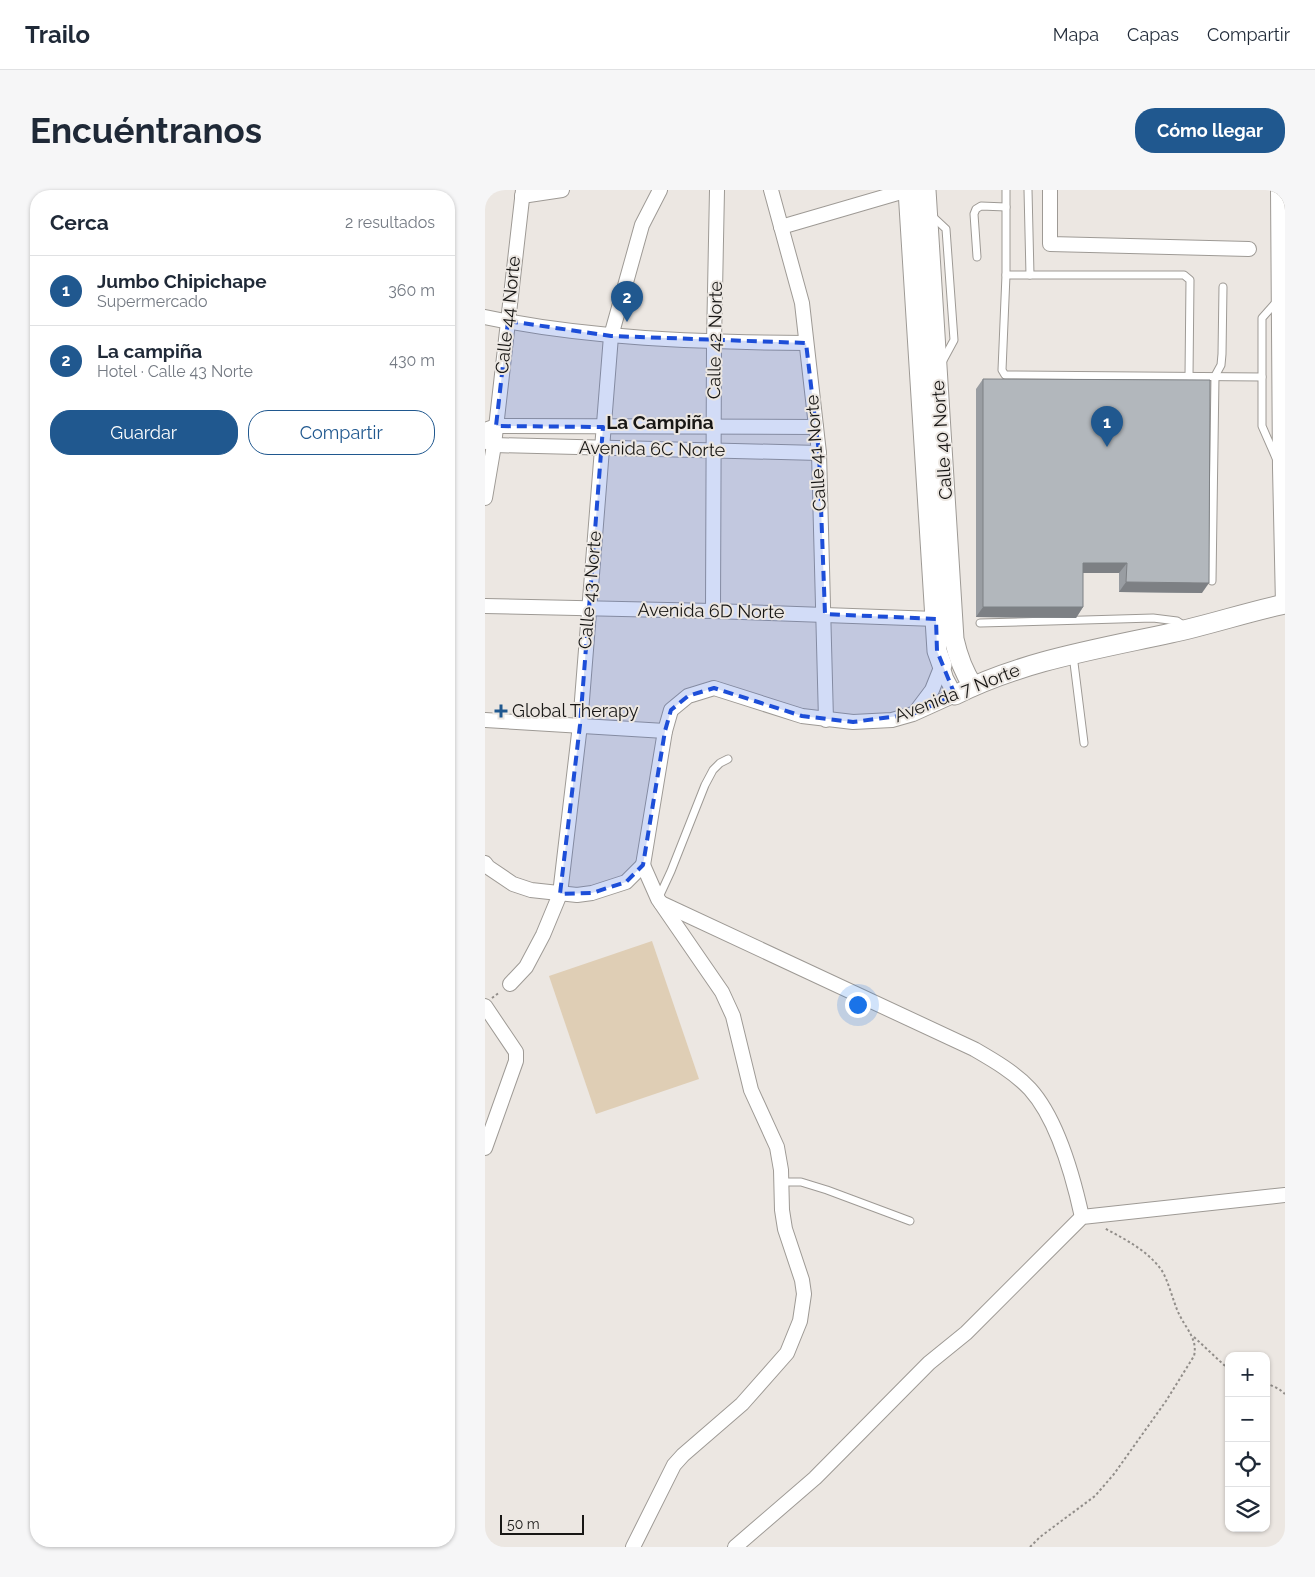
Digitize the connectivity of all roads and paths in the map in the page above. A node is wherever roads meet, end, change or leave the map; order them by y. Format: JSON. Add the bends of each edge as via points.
{"nodes":[{"id":1,"x":562,"y":190,"type":"edge"},
{"id":2,"x":660,"y":190,"type":"edge"},
{"id":3,"x":717,"y":190,"type":"edge"},
{"id":4,"x":771,"y":190,"type":"edge"},
{"id":5,"x":908,"y":190,"type":"edge"},
{"id":6,"x":926,"y":190,"type":"edge"},
{"id":7,"x":1005,"y":190,"type":"edge"},
{"id":8,"x":1028,"y":190,"type":"edge"},
{"id":9,"x":1050,"y":190,"type":"edge"},
{"id":10,"x":1278,"y":190,"type":"edge"},
{"id":11,"x":522,"y":193,"type":"edge"},
{"id":12,"x":1006,"y":207,"type":"junction"},
{"id":13,"x":781,"y":228,"type":"junction"},
{"id":14,"x":1249,"y":249,"type":"dead end"},
{"id":15,"x":977,"y":257,"type":"dead end"},
{"id":16,"x":1006,"y":275,"type":"junction"},
{"id":17,"x":1030,"y":275,"type":"junction"},
{"id":18,"x":1282,"y":278,"type":"edge"},
{"id":19,"x":1223,"y":287,"type":"dead end"},
{"id":20,"x":1282,"y":295,"type":"edge"},
{"id":21,"x":485,"y":317,"type":"edge"},
{"id":22,"x":508,"y":321,"type":"junction"},
{"id":23,"x":611,"y":336,"type":"junction"},
{"id":24,"x":714,"y":342,"type":"junction"},
{"id":25,"x":806,"y":343,"type":"junction"},
{"id":26,"x":1189,"y":376,"type":"junction"},
{"id":27,"x":1215,"y":376,"type":"junction"},
{"id":28,"x":1262,"y":376,"type":"junction"},
{"id":29,"x":714,"y":426,"type":"junction"},
{"id":30,"x":603,"y":427,"type":"junction"},
{"id":31,"x":816,"y":427,"type":"junction"},
{"id":32,"x":490,"y":428,"type":"edge"},
{"id":33,"x":489,"y":443,"type":"edge"},
{"id":34,"x":602,"y":448,"type":"junction"},
{"id":35,"x":713,"y":450,"type":"junction"},
{"id":36,"x":819,"y":453,"type":"junction"},
{"id":37,"x":1280,"y":468,"type":"junction"},
{"id":38,"x":485,"y":498,"type":"edge"},
{"id":39,"x":1212,"y":581,"type":"dead end"},
{"id":40,"x":1284,"y":604,"type":"edge"},
{"id":41,"x":485,"y":606,"type":"edge"},
{"id":42,"x":589,"y":609,"type":"junction"},
{"id":43,"x":713,"y":611,"type":"junction"},
{"id":44,"x":825,"y":614,"type":"junction"},
{"id":45,"x":936,"y":619,"type":"junction"},
{"id":46,"x":980,"y":623,"type":"dead end"},
{"id":47,"x":1188,"y":629,"type":"junction"},
{"id":48,"x":1073,"y":655,"type":"junction"},
{"id":49,"x":942,"y":665,"type":"junction"},
{"id":50,"x":973,"y":686,"type":"junction"},
{"id":51,"x":955,"y":695,"type":"junction"},
{"id":52,"x":913,"y":714,"type":"junction"},
{"id":53,"x":485,"y":720,"type":"edge"},
{"id":54,"x":826,"y":720,"type":"junction"},
{"id":55,"x":580,"y":725,"type":"junction"},
{"id":56,"x":665,"y":731,"type":"junction"},
{"id":57,"x":1084,"y":743,"type":"dead end"},
{"id":58,"x":728,"y":759,"type":"dead end"},
{"id":59,"x":485,"y":862,"type":"edge"},
{"id":60,"x":643,"y":866,"type":"junction"},
{"id":61,"x":560,"y":894,"type":"junction"},
{"id":62,"x":660,"y":901,"type":"junction"},
{"id":63,"x":510,"y":984,"type":"joint"},
{"id":64,"x":487,"y":1003,"type":"edge"},
{"id":65,"x":485,"y":1148,"type":"edge"},
{"id":66,"x":781,"y":1182,"type":"junction"},
{"id":67,"x":1285,"y":1195,"type":"edge"},
{"id":68,"x":1083,"y":1217,"type":"junction"},
{"id":69,"x":909,"y":1221,"type":"dead end"},
{"id":70,"x":1192,"y":1336,"type":"junction"},
{"id":71,"x":1225,"y":1365,"type":"edge"},
{"id":72,"x":1270,"y":1385,"type":"edge"},
{"id":73,"x":1285,"y":1394,"type":"edge"},
{"id":74,"x":633,"y":1547,"type":"edge"},
{"id":75,"x":735,"y":1547,"type":"edge"},
{"id":76,"x":1030,"y":1547,"type":"edge"}],
"edges":[{"from":1,"to":11,"type":"street"},
{"from":2,"to":23,"type":"street","name":"Calle 43 Norte","via":[[642,225]]},
{"from":3,"to":24,"type":"street","name":"Calle 42 Norte"},
{"from":4,"to":13,"type":"street","name":"Calle 41 Norte"},
{"from":5,"to":13,"type":"street"},
{"from":5,"to":45,"type":"street","name":"Calle 40 Norte"},
{"from":6,"to":50,"type":"street","name":"Calle 40 Norte","via":[[954,639],[962,666]]},
{"from":7,"to":12,"type":"lane"},
{"from":8,"to":17,"type":"lane"},
{"from":9,"to":14,"type":"street","via":[[1050,244]]},
{"from":10,"to":18,"type":"street"},
{"from":11,"to":22,"type":"street","name":"Calle 44 Norte"},
{"from":12,"to":15,"type":"lane","via":[[981,206],[976,209]]},
{"from":12,"to":16,"type":"lane"},
{"from":13,"to":25,"type":"street","name":"Calle 41 Norte","via":[[802,303]]},
{"from":16,"to":17,"type":"lane"},
{"from":16,"to":26,"type":"lane","via":[[1002,370],[1005,375]]},
{"from":17,"to":26,"type":"lane","via":[[1188,277]]},
{"from":18,"to":20,"type":"street"},
{"from":19,"to":27,"type":"lane","via":[[1221,366]]},
{"from":20,"to":28,"type":"lane","via":[[1262,318]]},
{"from":20,"to":37,"type":"street"},
{"from":21,"to":22,"type":"street"},
{"from":22,"to":23,"type":"street"},
{"from":22,"to":32,"type":"street","name":"Calle 44 Norte"},
{"from":23,"to":24,"type":"street"},
{"from":23,"to":30,"type":"street","name":"Calle 43 Norte"},
{"from":24,"to":25,"type":"street"},
{"from":24,"to":29,"type":"street","name":"Calle 42 Norte"},
{"from":25,"to":31,"type":"street","name":"Calle 41 Norte"},
{"from":26,"to":27,"type":"lane"},
{"from":27,"to":28,"type":"lane"},
{"from":27,"to":39,"type":"lane"},
{"from":28,"to":37,"type":"lane","via":[[1262,426]]},
{"from":29,"to":30,"type":"street","name":"Avenida 6C Norte"},
{"from":29,"to":31,"type":"street","name":"Avenida 6C Norte"},
{"from":29,"to":35,"type":"street","name":"Calle 42 Norte"},
{"from":30,"to":32,"type":"street","name":"Avenida 6C Norte"},
{"from":30,"to":34,"type":"street","name":"Calle 43 Norte"},
{"from":31,"to":36,"type":"street","name":"Calle 41 Norte"},
{"from":32,"to":33,"type":"street","name":"Calle 44 Norte"},
{"from":33,"to":34,"type":"street","name":"Avenida 6C Norte"},
{"from":33,"to":38,"type":"street","name":"Calle 44 Norte"},
{"from":34,"to":35,"type":"street","name":"Avenida 6C Norte"},
{"from":34,"to":42,"type":"street","name":"Calle 43 Norte"},
{"from":35,"to":36,"type":"street","name":"Avenida 6C Norte"},
{"from":35,"to":43,"type":"street","name":"Calle 42 Norte"},
{"from":36,"to":44,"type":"street","name":"Calle 41 Norte"},
{"from":37,"to":40,"type":"street"},
{"from":40,"to":47,"type":"street","name":"Avenida 7 Norte"},
{"from":41,"to":42,"type":"street","name":"Avenida 6D Norte"},
{"from":42,"to":43,"type":"street","name":"Avenida 6D Norte"},
{"from":42,"to":55,"type":"street","name":"Calle 43 Norte"},
{"from":43,"to":44,"type":"street","name":"Avenida 6D Norte"},
{"from":44,"to":45,"type":"street","name":"Avenida 6D Norte"},
{"from":44,"to":54,"type":"street","name":"Calle 41 Norte"},
{"from":45,"to":49,"type":"street","name":"Calle 40 Norte","via":[[937,651]]},
{"from":46,"to":47,"type":"lane","via":[[1153,618],[1177,621]]},
{"from":47,"to":48,"type":"street","name":"Avenida 7 Norte"},
{"from":48,"to":50,"type":"street","name":"Avenida 7 Norte","via":[[1042,661]]},
{"from":48,"to":57,"type":"lane"},
{"from":49,"to":51,"type":"street","name":"Calle 40 Norte"},
{"from":49,"to":52,"type":"street","via":[[932,690]]},
{"from":50,"to":51,"type":"street","name":"Avenida 7 Norte"},
{"from":51,"to":52,"type":"street","name":"Avenida 7 Norte"},
{"from":52,"to":54,"type":"street","name":"Avenida 7 Norte","via":[[874,722]]},
{"from":53,"to":55,"type":"street"},
{"from":54,"to":56,"type":"street","name":"Avenida 7 Norte","via":[[802,716],[714,688],[688,696],[671,710]]},
{"from":55,"to":56,"type":"street"},
{"from":55,"to":61,"type":"street","name":"Calle 43 Norte"},
{"from":56,"to":60,"type":"street","name":"Avenida 7 Norte"},
{"from":58,"to":62,"type":"lane","via":[[713,770],[705,785]]},
{"from":59,"to":61,"type":"street","via":[[513,884]]},
{"from":60,"to":61,"type":"street","via":[[625,882],[592,893]]},
{"from":60,"to":62,"type":"street"},
{"from":61,"to":63,"type":"street","name":"Calle 43 Norte","via":[[526,967]]},
{"from":62,"to":66,"type":"street","via":[[722,992],[733,1016],[751,1090],[777,1146]]},
{"from":62,"to":68,"type":"street","via":[[974,1049],[999,1064],[1029,1088],[1053,1124]]},
{"from":63,"to":64,"type":"path"},
{"from":64,"to":65,"type":"street","via":[[516,1052],[516,1061]]},
{"from":66,"to":69,"type":"lane","via":[[801,1182]]},
{"from":66,"to":74,"type":"street","via":[[785,1229],[804,1294],[800,1321],[787,1353],[743,1404],[674,1464]]},
{"from":67,"to":68,"type":"street"},
{"from":68,"to":70,"type":"path","via":[[1134,1243],[1161,1269],[1179,1316]]},
{"from":68,"to":75,"type":"street","via":[[966,1333],[929,1363],[815,1478]]},
{"from":70,"to":71,"type":"path"},
{"from":70,"to":76,"type":"path","via":[[1196,1349],[1194,1356],[1167,1401],[1114,1474],[1095,1496]]},
{"from":72,"to":73,"type":"path"}]}
